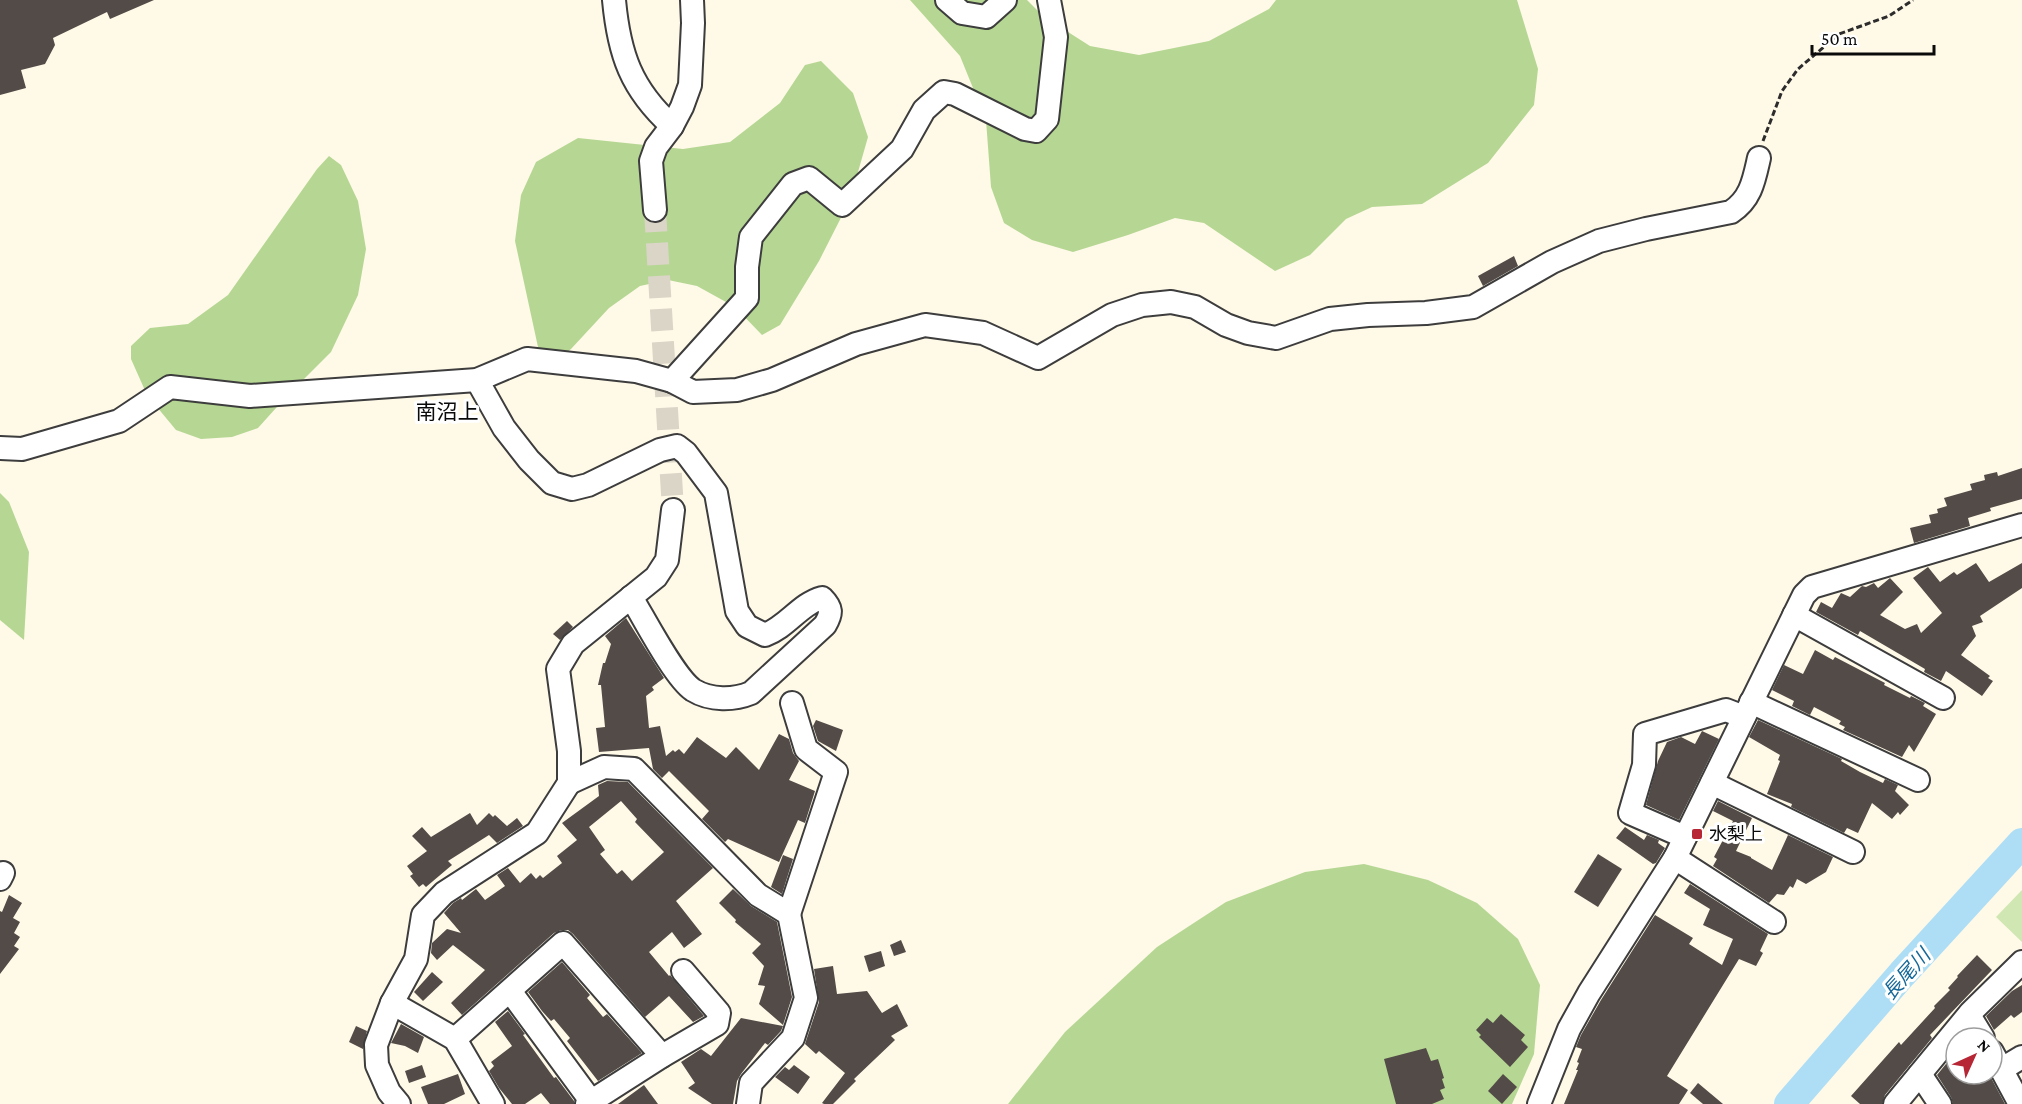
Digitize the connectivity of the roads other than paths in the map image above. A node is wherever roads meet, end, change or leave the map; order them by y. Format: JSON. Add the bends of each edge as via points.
{"nodes":[{"id":1,"x":614,"y":0,"type":"edge"},
{"id":2,"x":692,"y":0,"type":"edge"},
{"id":3,"x":947,"y":0,"type":"edge"},
{"id":4,"x":1005,"y":0,"type":"edge"},
{"id":5,"x":1049,"y":0,"type":"edge"},
{"id":6,"x":672,"y":126,"type":"junction"},
{"id":7,"x":1759,"y":158,"type":"road end"},
{"id":8,"x":655,"y":210,"type":"tunnel mouth"},
{"id":9,"x":477,"y":380,"type":"junction"},
{"id":10,"x":672,"y":381,"type":"junction"},
{"id":11,"x":0,"y":448,"type":"edge"},
{"id":12,"x":673,"y":510,"type":"tunnel mouth"},
{"id":13,"x":2022,"y":525,"type":"edge"},
{"id":14,"x":631,"y":597,"type":"junction"},
{"id":15,"x":1794,"y":615,"type":"junction"},
{"id":16,"x":1943,"y":698,"type":"dead end"},
{"id":17,"x":792,"y":703,"type":"dead end"},
{"id":18,"x":1748,"y":709,"type":"junction"},
{"id":19,"x":1918,"y":780,"type":"dead end"},
{"id":20,"x":569,"y":783,"type":"junction"},
{"id":21,"x":1712,"y":783,"type":"junction"},
{"id":22,"x":1685,"y":837,"type":"junction"},
{"id":23,"x":1853,"y":852,"type":"dead end"},
{"id":24,"x":1675,"y":858,"type":"junction"},
{"id":25,"x":789,"y":914,"type":"junction"},
{"id":26,"x":1774,"y":922,"type":"dead end"},
{"id":27,"x":2022,"y":962,"type":"edge"},
{"id":28,"x":683,"y":971,"type":"dead end"},
{"id":29,"x":510,"y":991,"type":"junction"},
{"id":30,"x":392,"y":1003,"type":"junction"},
{"id":31,"x":1968,"y":1015,"type":"junction"},
{"id":32,"x":1975,"y":1026,"type":"edge"},
{"id":33,"x":455,"y":1039,"type":"junction"},
{"id":34,"x":662,"y":1056,"type":"junction"},
{"id":35,"x":2022,"y":1057,"type":"edge"},
{"id":36,"x":2004,"y":1059,"type":"edge"},
{"id":37,"x":2004,"y":1073,"type":"edge"},
{"id":38,"x":1920,"y":1074,"type":"junction"},
{"id":39,"x":589,"y":1102,"type":"edge"},
{"id":40,"x":399,"y":1104,"type":"edge"},
{"id":41,"x":493,"y":1104,"type":"edge"},
{"id":42,"x":748,"y":1104,"type":"edge"},
{"id":43,"x":1539,"y":1104,"type":"edge"},
{"id":44,"x":1895,"y":1104,"type":"edge"},
{"id":45,"x":1940,"y":1104,"type":"edge"},
{"id":46,"x":2020,"y":1104,"type":"edge"}],
"edges":[{"from":1,"to":6,"type":"street","via":[[617,29],[631,76],[652,108]]},
{"from":2,"to":6,"type":"street","via":[[690,86]]},
{"from":3,"to":4,"type":"street","via":[[962,13],[986,17]]},
{"from":5,"to":10,"type":"street","via":[[1055,49],[1047,119],[1036,131],[944,92],[924,110],[902,149],[842,205],[809,178],[794,184],[751,237],[747,298]]},
{"from":6,"to":8,"type":"street","via":[[651,161]]},
{"from":7,"to":10,"type":"street","via":[[1751,190],[1742,205],[1731,212],[1599,241],[1552,262],[1473,307],[1330,319],[1276,338],[1248,333],[1195,307],[1171,302],[1142,305],[1112,315],[1038,358],[983,333],[925,326],[856,344],[772,380],[737,390],[693,392]]},
{"from":9,"to":10,"type":"street","via":[[527,359],[636,371]]},
{"from":9,"to":11,"type":"street","via":[[250,396],[170,387],[119,421],[22,448]]},
{"from":9,"to":14,"type":"street","via":[[504,428],[552,483],[572,489],[660,450],[677,446],[686,453],[716,493],[737,611],[747,626],[765,635],[776,631],[812,601],[822,598],[830,606],[831,614],[825,626],[751,693],[737,699],[716,698],[693,690],[673,666]]},
{"from":12,"to":14,"type":"street","via":[[667,560],[656,577]]},
{"from":13,"to":15,"type":"street","via":[[1812,587]]},
{"from":14,"to":20,"type":"street","via":[[573,644],[558,669]]},
{"from":15,"to":16,"type":"street"},
{"from":15,"to":18,"type":"street"},
{"from":17,"to":25,"type":"street","via":[[806,749],[836,772]]},
{"from":18,"to":19,"type":"street"},
{"from":18,"to":21,"type":"street"},
{"from":18,"to":22,"type":"street","via":[[1726,711],[1645,734],[1644,765],[1630,813]]},
{"from":20,"to":25,"type":"street","via":[[604,767],[634,769],[758,895]]},
{"from":20,"to":30,"type":"street","via":[[537,833],[444,893],[423,915],[416,959]]},
{"from":21,"to":22,"type":"street"},
{"from":21,"to":23,"type":"street"},
{"from":22,"to":24,"type":"street"},
{"from":24,"to":26,"type":"street"},
{"from":24,"to":43,"type":"street","via":[[1569,1029]]},
{"from":25,"to":42,"type":"street","via":[[806,998],[793,1038],[751,1083]]},
{"from":27,"to":31,"type":"street"},
{"from":28,"to":34,"type":"street","via":[[719,1012],[717,1024]]},
{"from":29,"to":33,"type":"street"},
{"from":29,"to":34,"type":"street","via":[[564,943]]},
{"from":29,"to":39,"type":"street"},
{"from":30,"to":33,"type":"street"},
{"from":30,"to":40,"type":"street","via":[[376,1045],[377,1065]]},
{"from":31,"to":32,"type":"street"},
{"from":31,"to":38,"type":"street"},
{"from":33,"to":41,"type":"street"},
{"from":34,"to":39,"type":"street"},
{"from":35,"to":36,"type":"street"},
{"from":37,"to":46,"type":"street"},
{"from":38,"to":44,"type":"street"},
{"from":38,"to":45,"type":"street"}]}
